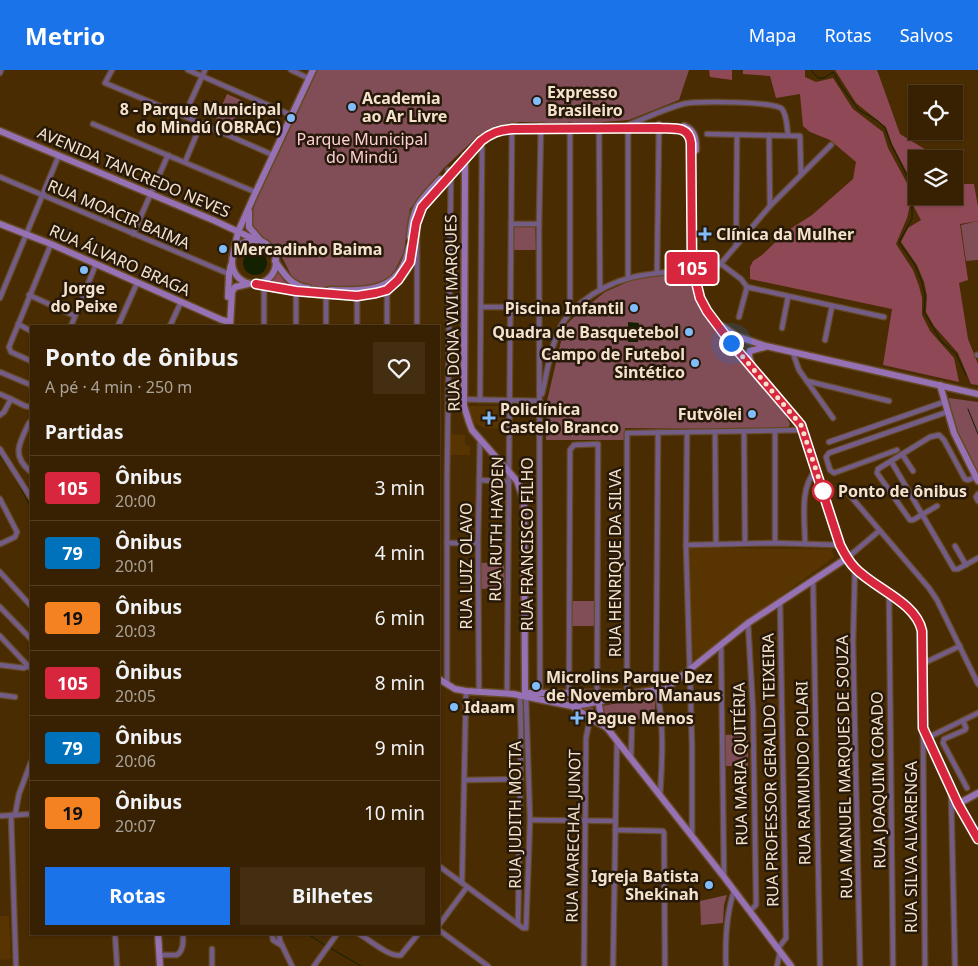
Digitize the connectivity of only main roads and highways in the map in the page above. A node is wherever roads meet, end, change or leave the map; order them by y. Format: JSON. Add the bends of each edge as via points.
{"nodes":[{"id":1,"x":313,"y":70,"type":"edge"},
{"id":2,"x":0,"y":131,"type":"edge"},
{"id":3,"x":465,"y":155,"type":"junction"},
{"id":4,"x":254,"y":195,"type":"junction"},
{"id":5,"x":0,"y":224,"type":"edge"},
{"id":6,"x":238,"y":232,"type":"junction"},
{"id":7,"x":259,"y":241,"type":"junction"},
{"id":8,"x":232,"y":258,"type":"junction"},
{"id":9,"x":275,"y":262,"type":"junction"},
{"id":10,"x":252,"y":284,"type":"junction"},
{"id":11,"x":698,"y":286,"type":"junction"},
{"id":12,"x":296,"y":288,"type":"junction"},
{"id":13,"x":230,"y":311,"type":"junction"},
{"id":14,"x":220,"y":323,"type":"edge"},
{"id":15,"x":230,"y":324,"type":"edge"},
{"id":16,"x":766,"y":346,"type":"junction"},
{"id":17,"x":752,"y":368,"type":"junction"},
{"id":18,"x":940,"y":385,"type":"junction"},
{"id":19,"x":977,"y":394,"type":"edge"},
{"id":20,"x":977,"y":479,"type":"edge"},
{"id":21,"x":847,"y":558,"type":"junction"},
{"id":22,"x":440,"y":680,"type":"edge"},
{"id":23,"x":558,"y":693,"type":"junction"},
{"id":24,"x":657,"y":693,"type":"junction"},
{"id":25,"x":597,"y":694,"type":"junction"},
{"id":26,"x":522,"y":695,"type":"junction"},
{"id":27,"x":555,"y":702,"type":"junction"},
{"id":28,"x":598,"y":702,"type":"junction"},
{"id":29,"x":572,"y":706,"type":"junction"},
{"id":30,"x":607,"y":728,"type":"junction"},
{"id":31,"x":978,"y":793,"type":"edge"},
{"id":32,"x":958,"y":804,"type":"junction"},
{"id":33,"x":975,"y":830,"type":"edge"},
{"id":34,"x":978,"y":839,"type":"edge"},
{"id":35,"x":734,"y":891,"type":"junction"},
{"id":36,"x":158,"y":935,"type":"edge"},
{"id":37,"x":780,"y":949,"type":"junction"},
{"id":38,"x":160,"y":966,"type":"edge"},
{"id":39,"x":790,"y":966,"type":"edge"},
{"id":40,"x":796,"y":966,"type":"edge"}],
"edges":[{"from":1,"to":4,"type":"main road"},
{"from":2,"to":6,"type":"main road","name":"AVENIDA TANCREDO NEVES"},
{"from":3,"to":11,"type":"main road","via":[[489,134],[512,127],[659,126],[683,129],[690,138],[694,270]]},
{"from":3,"to":12,"type":"main road","via":[[415,215],[410,262],[398,280],[376,293]]},
{"from":3,"to":26,"type":"main road","name":"RUA DONA VIVI MARQUES","via":[[464,400],[468,422],[517,481],[522,493],[525,511]]},
{"from":4,"to":6,"type":"main road"},
{"from":4,"to":7,"type":"main road","via":[[248,227]]},
{"from":5,"to":14,"type":"main road","name":"RUA ÁLVARO BRAGA","via":[[181,302]]},
{"from":6,"to":7,"type":"main road","name":"AVENIDA TANCREDO NEVES"},
{"from":6,"to":8,"type":"main road"},
{"from":7,"to":8,"type":"main road","via":[[242,244]]},
{"from":7,"to":9,"type":"main road","via":[[273,252]]},
{"from":8,"to":10,"type":"main road","via":[[236,275]]},
{"from":8,"to":13,"type":"main road","via":[[228,290]]},
{"from":9,"to":10,"type":"main road","via":[[270,277]]},
{"from":9,"to":12,"type":"main road"},
{"from":10,"to":12,"type":"main road"},
{"from":10,"to":13,"type":"main road","via":[[233,289]]},
{"from":11,"to":16,"type":"main road","via":[[710,310],[726,330]]},
{"from":11,"to":17,"type":"main road","via":[[707,311]]},
{"from":13,"to":15,"type":"main road"},
{"from":14,"to":15,"type":"main road","name":"RUA ÁLVARO BRAGA"},
{"from":16,"to":17,"type":"main road","via":[[750,351]]},
{"from":16,"to":18,"type":"main road"},
{"from":17,"to":21,"type":"main road","via":[[804,430]]},
{"from":18,"to":19,"type":"main road"},
{"from":18,"to":20,"type":"main road","via":[[959,445]]},
{"from":21,"to":24,"type":"main road","via":[[748,623]]},
{"from":21,"to":32,"type":"main road","via":[[855,568],[911,611],[920,624],[923,728]]},
{"from":22,"to":26,"type":"main road","via":[[466,691]]},
{"from":23,"to":25,"type":"main road"},
{"from":23,"to":26,"type":"main road"},
{"from":23,"to":27,"type":"main road"},
{"from":24,"to":25,"type":"main road"},
{"from":24,"to":28,"type":"main road"},
{"from":25,"to":28,"type":"main road"},
{"from":26,"to":27,"type":"main road"},
{"from":27,"to":29,"type":"main road"},
{"from":28,"to":29,"type":"main road"},
{"from":28,"to":30,"type":"main road"},
{"from":29,"to":30,"type":"main road"},
{"from":30,"to":35,"type":"main road"},
{"from":31,"to":32,"type":"main road"},
{"from":32,"to":33,"type":"main road"},
{"from":33,"to":34,"type":"main road"},
{"from":35,"to":37,"type":"main road"},
{"from":35,"to":37,"type":"main road","via":[[754,907]]},
{"from":36,"to":38,"type":"main road"},
{"from":37,"to":39,"type":"main road"},
{"from":37,"to":40,"type":"main road"}]}
